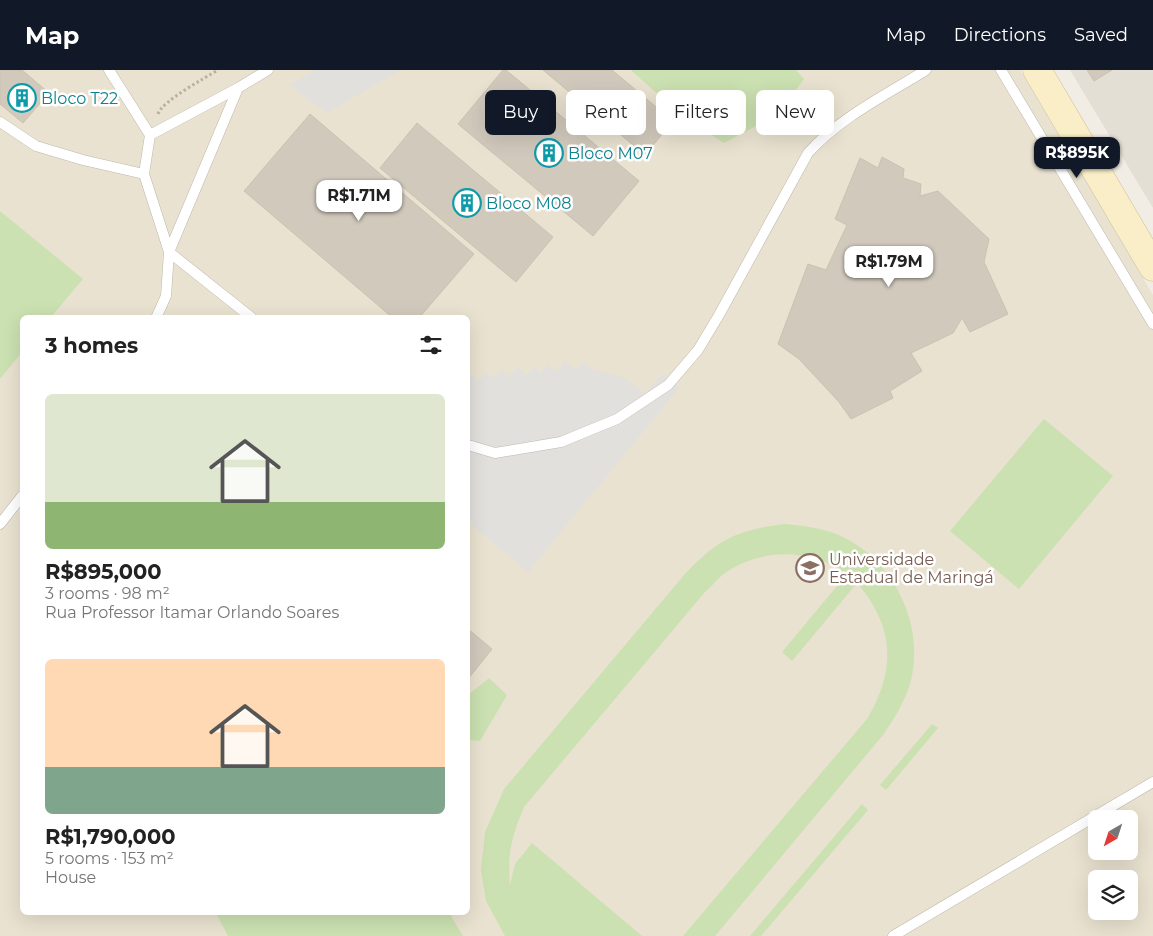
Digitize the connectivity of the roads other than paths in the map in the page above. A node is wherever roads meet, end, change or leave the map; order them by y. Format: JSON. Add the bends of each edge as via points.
{"nodes":[{"id":1,"x":110,"y":70,"type":"edge"},
{"id":2,"x":268,"y":70,"type":"edge"},
{"id":3,"x":926,"y":70,"type":"edge"},
{"id":4,"x":1001,"y":70,"type":"edge"},
{"id":5,"x":1037,"y":70,"type":"edge"},
{"id":6,"x":238,"y":88,"type":"junction"},
{"id":7,"x":0,"y":122,"type":"edge"},
{"id":8,"x":150,"y":136,"type":"junction"},
{"id":9,"x":144,"y":174,"type":"junction"},
{"id":10,"x":169,"y":252,"type":"junction"},
{"id":11,"x":1153,"y":267,"type":"edge"},
{"id":12,"x":157,"y":315,"type":"edge"},
{"id":13,"x":248,"y":315,"type":"edge"},
{"id":14,"x":1153,"y":324,"type":"edge"},
{"id":15,"x":470,"y":446,"type":"edge"},
{"id":16,"x":20,"y":499,"type":"edge"},
{"id":17,"x":0,"y":524,"type":"edge"},
{"id":18,"x":1153,"y":782,"type":"edge"},
{"id":19,"x":893,"y":936,"type":"edge"}],
"edges":[{"from":1,"to":8,"type":"lane"},
{"from":2,"to":6,"type":"lane"},
{"from":3,"to":15,"type":"lane","via":[[837,126],[808,153],[711,329],[668,385],[617,419],[561,442],[495,453]]},
{"from":4,"to":14,"type":"lane"},
{"from":5,"to":11,"type":"main road"},
{"from":6,"to":8,"type":"lane"},
{"from":6,"to":10,"type":"lane"},
{"from":7,"to":9,"type":"lane","via":[[36,146]]},
{"from":8,"to":9,"type":"lane"},
{"from":9,"to":10,"type":"lane"},
{"from":10,"to":12,"type":"lane","via":[[166,296]]},
{"from":10,"to":13,"type":"lane"},
{"from":16,"to":17,"type":"lane"},
{"from":18,"to":19,"type":"lane"}]}
